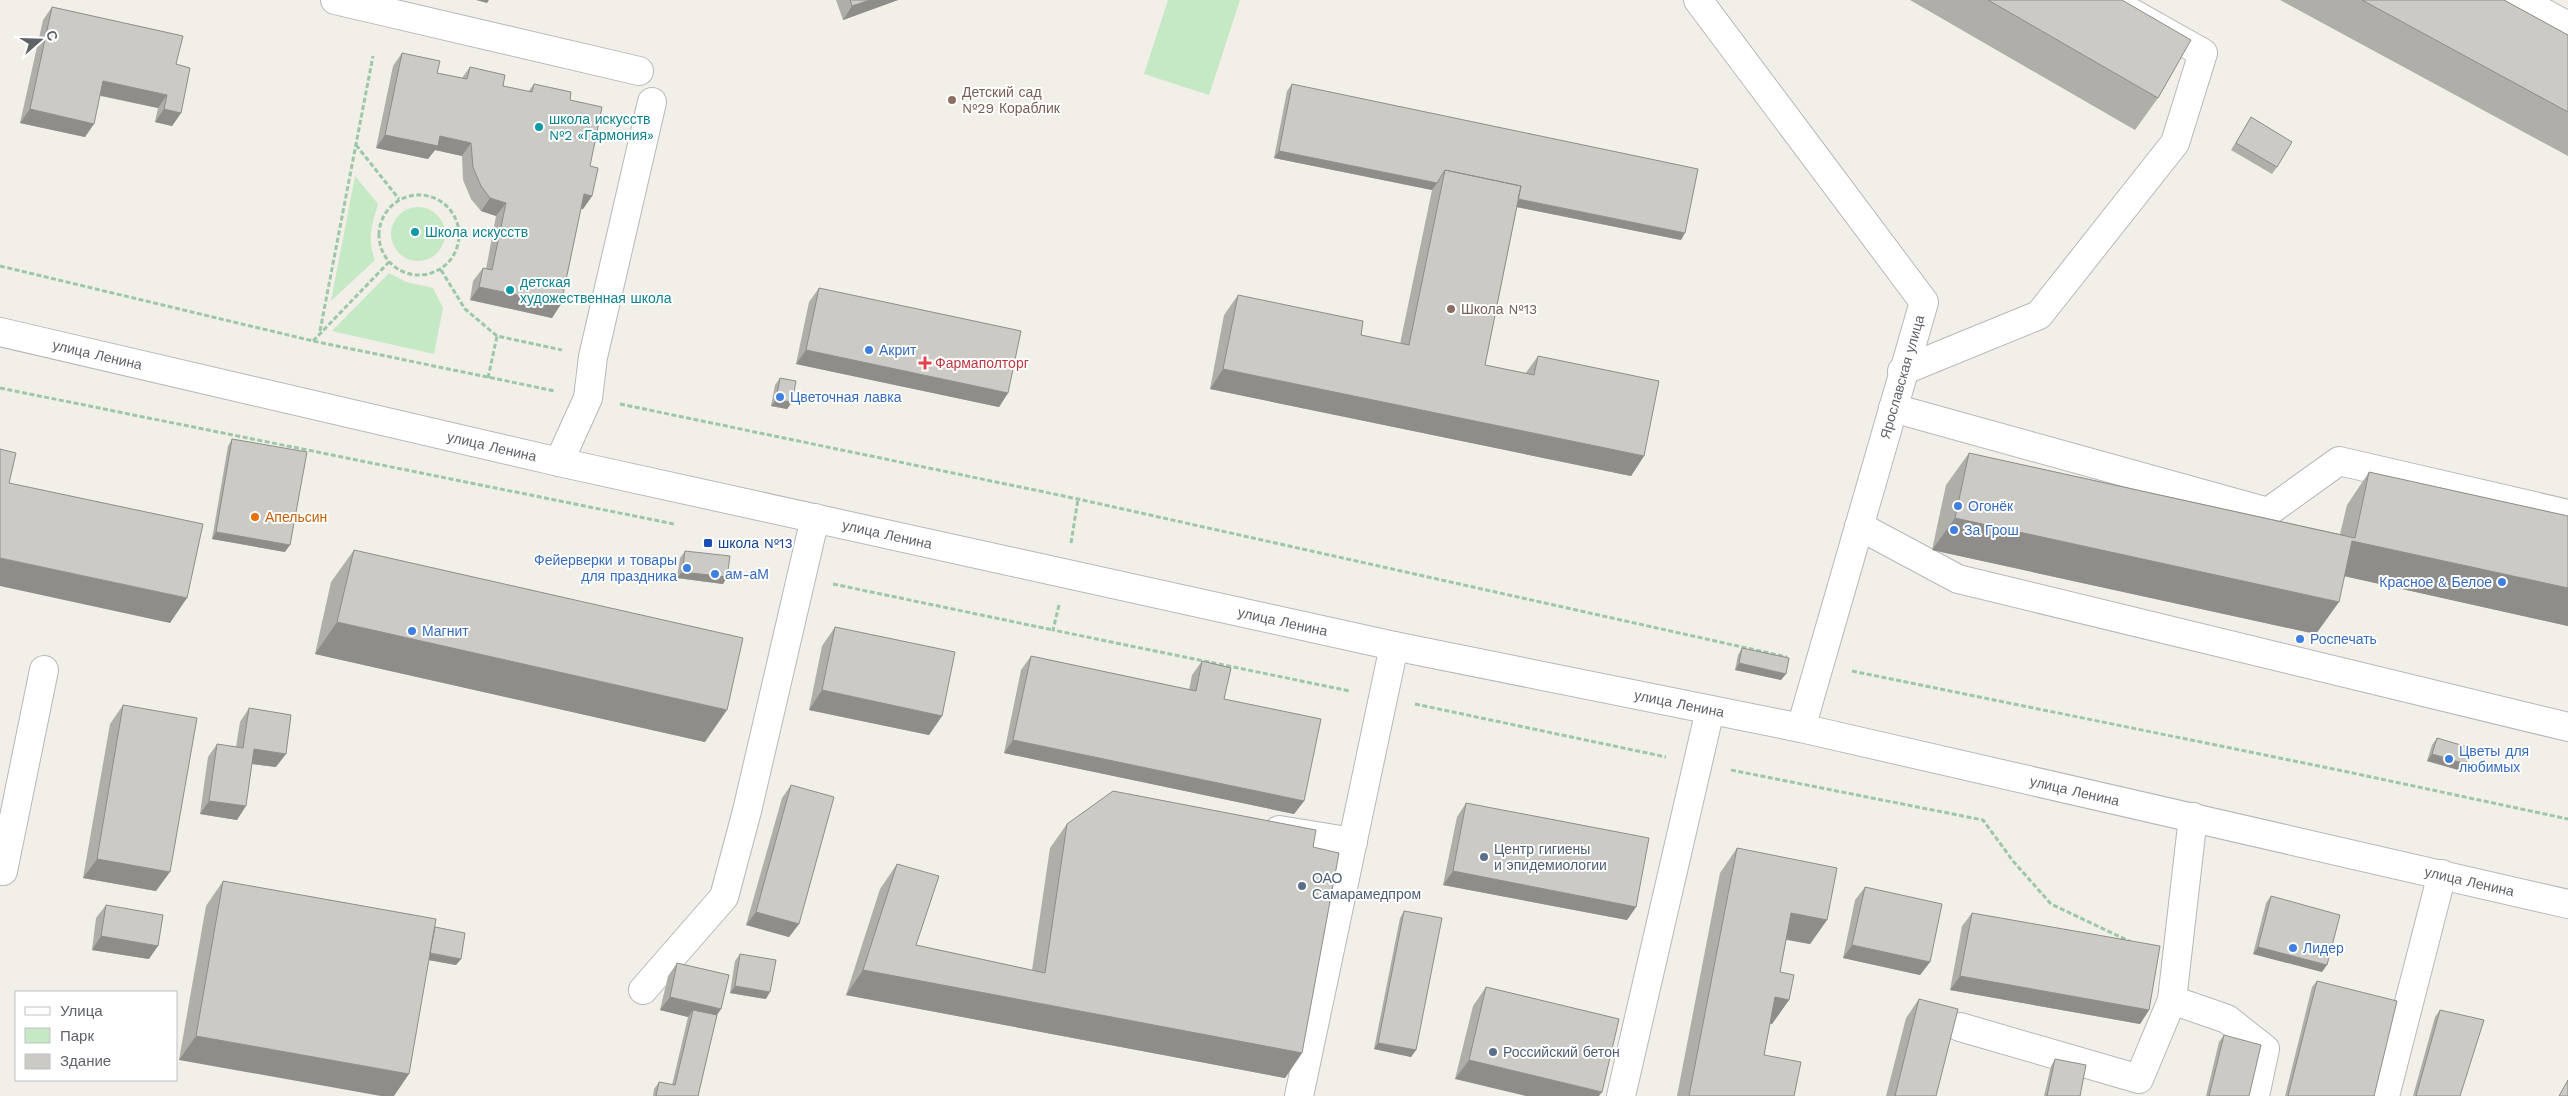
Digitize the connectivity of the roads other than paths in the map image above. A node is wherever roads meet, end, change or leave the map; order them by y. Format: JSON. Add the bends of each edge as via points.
{"nodes":[{"id":1,"x":335,"y":0,"type":"edge"},
{"id":2,"x":1698,"y":0,"type":"edge"},
{"id":3,"x":2109,"y":0,"type":"edge"},
{"id":4,"x":2520,"y":0,"type":"edge"},
{"id":5,"x":2568,"y":26,"type":"edge"},
{"id":6,"x":639,"y":71,"type":"dead end"},
{"id":7,"x":652,"y":102,"type":"dead end"},
{"id":8,"x":0,"y":332,"type":"edge"},
{"id":9,"x":1902,"y":371,"type":"junction"},
{"id":10,"x":1892,"y":408,"type":"junction"},
{"id":11,"x":559,"y":462,"type":"junction"},
{"id":12,"x":2568,"y":514,"type":"edge"},
{"id":13,"x":815,"y":518,"type":"junction"},
{"id":14,"x":1859,"y":526,"type":"junction"},
{"id":15,"x":1394,"y":646,"type":"junction"},
{"id":16,"x":44,"y":670,"type":"dead end"},
{"id":17,"x":1710,"y":710,"type":"junction"},
{"id":18,"x":2568,"y":727,"type":"edge"},
{"id":19,"x":1801,"y":728,"type":"junction"},
{"id":20,"x":2192,"y":817,"type":"junction"},
{"id":21,"x":1253,"y":826,"type":"edge"},
{"id":22,"x":1352,"y":842,"type":"junction"},
{"id":23,"x":0,"y":870,"type":"edge"},
{"id":24,"x":2442,"y":874,"type":"junction"},
{"id":25,"x":2568,"y":904,"type":"edge"},
{"id":26,"x":643,"y":990,"type":"dead end"},
{"id":27,"x":2172,"y":1000,"type":"junction"},
{"id":28,"x":1960,"y":1027,"type":"dead end"},
{"id":29,"x":2135,"y":1087,"type":"edge"},
{"id":30,"x":1299,"y":1096,"type":"edge"},
{"id":31,"x":1621,"y":1096,"type":"edge"},
{"id":32,"x":2255,"y":1096,"type":"edge"},
{"id":33,"x":2386,"y":1096,"type":"edge"}],
"edges":[{"from":1,"to":6,"type":"street"},
{"from":2,"to":9,"type":"street","name":"Ярославская улица","via":[[1924,302]]},
{"from":3,"to":9,"type":"street","via":[[2203,53],[2174,143],[2039,315]]},
{"from":4,"to":5,"type":"street"},
{"from":7,"to":11,"type":"street","via":[[593,357],[588,398]]},
{"from":8,"to":11,"type":"street","name":"улица Ленина"},
{"from":9,"to":10,"type":"street","name":"Ярославская улица"},
{"from":10,"to":12,"type":"street","via":[[2268,512],[2339,461]]},
{"from":10,"to":14,"type":"street","name":"Ярославская улица"},
{"from":11,"to":13,"type":"street","name":"улица Ленина"},
{"from":13,"to":15,"type":"street","name":"улица Ленина"},
{"from":13,"to":26,"type":"street","via":[[724,897]]},
{"from":14,"to":18,"type":"street","via":[[1958,579]]},
{"from":14,"to":19,"type":"street","name":"Ярославская улица"},
{"from":15,"to":17,"type":"street","name":"улица Ленина"},
{"from":15,"to":22,"type":"street"},
{"from":16,"to":23,"type":"street","via":[[3,871]]},
{"from":17,"to":19,"type":"street","name":"улица Ленина"},
{"from":17,"to":31,"type":"street"},
{"from":19,"to":20,"type":"street","name":"улица Ленина"},
{"from":20,"to":24,"type":"street","name":"улица Ленина"},
{"from":20,"to":27,"type":"street"},
{"from":21,"to":22,"type":"street"},
{"from":22,"to":30,"type":"street"},
{"from":24,"to":25,"type":"street","name":"улица Ленина"},
{"from":24,"to":33,"type":"street"},
{"from":27,"to":29,"type":"street"},
{"from":27,"to":32,"type":"street","via":[[2227,1019],[2265,1049]]},
{"from":28,"to":29,"type":"street"}]}
